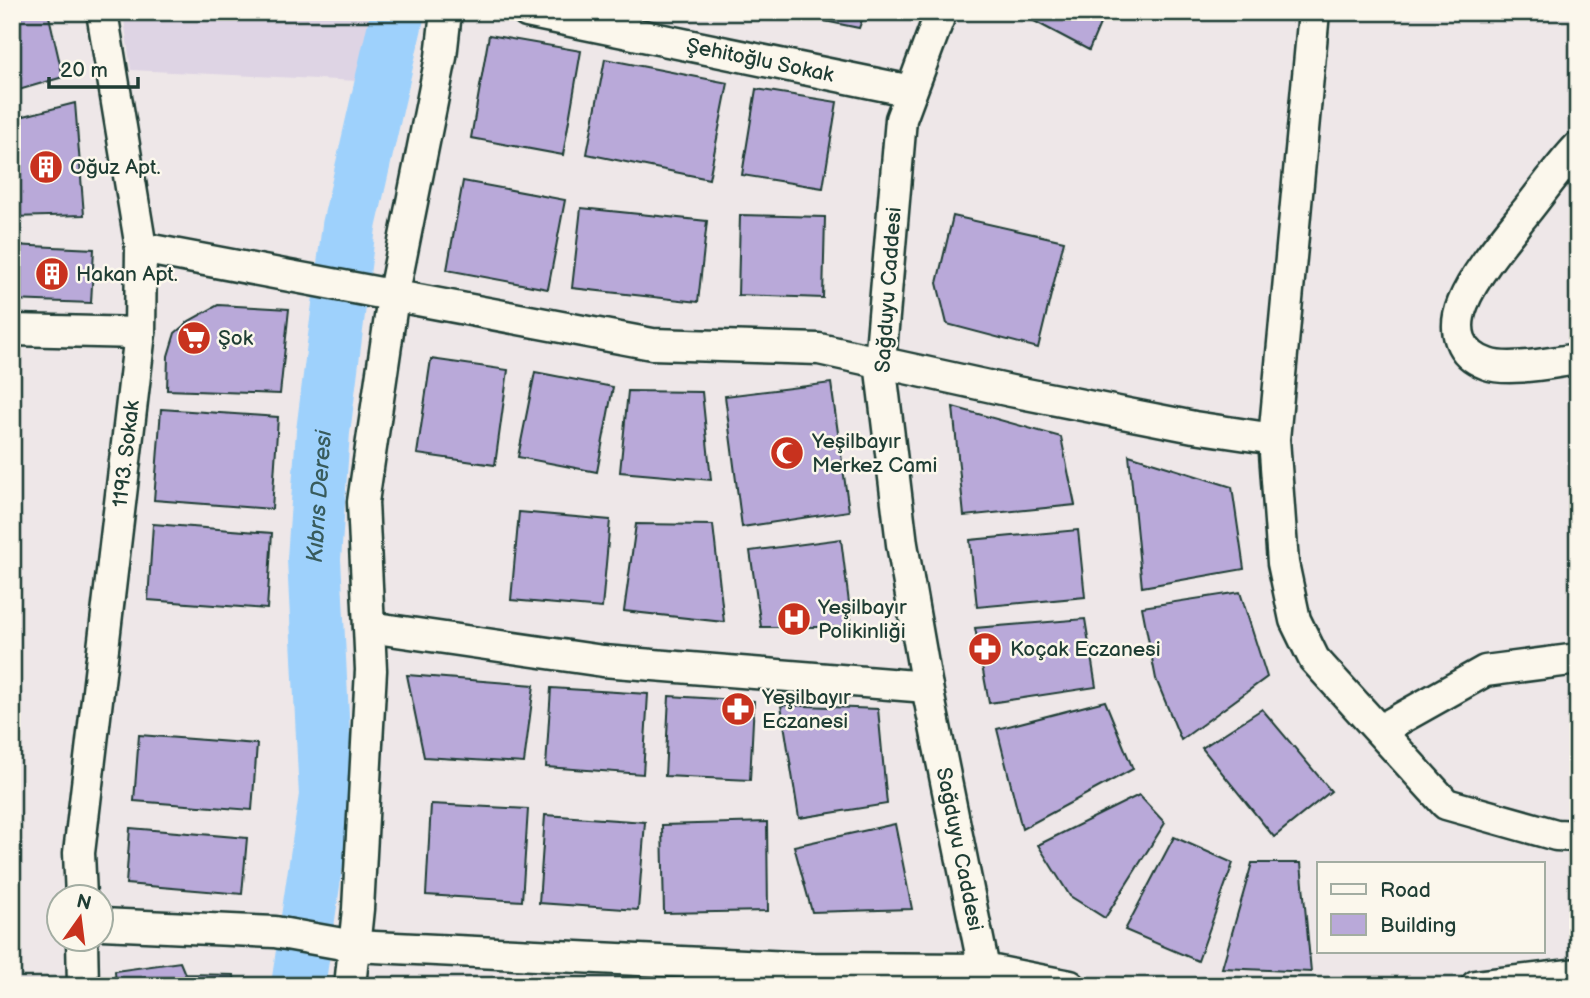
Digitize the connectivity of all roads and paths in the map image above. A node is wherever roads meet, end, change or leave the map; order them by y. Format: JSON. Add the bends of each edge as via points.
{"nodes":[{"id":1,"x":102,"y":12,"type":"edge"},
{"id":2,"x":446,"y":12,"type":"edge"},
{"id":3,"x":527,"y":12,"type":"edge"},
{"id":4,"x":941,"y":12,"type":"edge"},
{"id":5,"x":1314,"y":12,"type":"edge"},
{"id":6,"x":911,"y":91,"type":"junction"},
{"id":7,"x":1578,"y":147,"type":"edge"},
{"id":8,"x":141,"y":248,"type":"junction"},
{"id":9,"x":393,"y":297,"type":"junction"},
{"id":10,"x":12,"y":330,"type":"edge"},
{"id":11,"x":140,"y":333,"type":"junction"},
{"id":12,"x":1578,"y":359,"type":"edge"},
{"id":13,"x":880,"y":362,"type":"junction"},
{"id":14,"x":1274,"y":439,"type":"junction"},
{"id":15,"x":369,"y":627,"type":"junction"},
{"id":16,"x":1578,"y":659,"type":"edge"},
{"id":17,"x":927,"y":687,"type":"junction"},
{"id":18,"x":1380,"y":730,"type":"junction"},
{"id":19,"x":1578,"y":836,"type":"edge"},
{"id":20,"x":80,"y":883,"type":"edge"},
{"id":21,"x":116,"y":925,"type":"edge"},
{"id":22,"x":351,"y":945,"type":"junction"},
{"id":23,"x":82,"y":953,"type":"edge"},
{"id":24,"x":1578,"y":974,"type":"edge"},
{"id":25,"x":984,"y":978,"type":"edge"},
{"id":26,"x":83,"y":986,"type":"edge"},
{"id":27,"x":351,"y":986,"type":"edge"},
{"id":28,"x":1070,"y":986,"type":"edge"},
{"id":29,"x":1476,"y":986,"type":"edge"}],
"edges":[{"from":1,"to":8,"type":"street","name":"1193. Sokak"},
{"from":2,"to":9,"type":"street"},
{"from":3,"to":6,"type":"street","name":"Şehitoğlu Sokak"},
{"from":4,"to":6,"type":"street","name":"Sağduyu Caddesi"},
{"from":5,"to":14,"type":"street"},
{"from":6,"to":13,"type":"street","name":"Sağduyu Caddesi","via":[[901,119]]},
{"from":7,"to":12,"type":"street","via":[[1493,253],[1463,302],[1459,319],[1459,338],[1466,353],[1489,365]]},
{"from":8,"to":9,"type":"street"},
{"from":8,"to":11,"type":"street","name":"1193. Sokak"},
{"from":9,"to":13,"type":"street","via":[[652,344],[820,349]]},
{"from":9,"to":15,"type":"street","via":[[363,502]]},
{"from":10,"to":11,"type":"street"},
{"from":11,"to":20,"type":"street","name":"1193. Sokak","via":[[79,853]]},
{"from":13,"to":14,"type":"street","via":[[1168,422]]},
{"from":13,"to":17,"type":"street","name":"Sağduyu Caddesi","via":[[902,544]]},
{"from":14,"to":18,"type":"street","via":[[1283,563],[1296,620],[1314,659]]},
{"from":15,"to":17,"type":"street","via":[[603,661]]},
{"from":15,"to":22,"type":"street","via":[[371,670]]},
{"from":16,"to":18,"type":"street","via":[[1485,671]]},
{"from":17,"to":25,"type":"street","name":"Sağduyu Caddesi"},
{"from":18,"to":19,"type":"street","via":[[1446,804],[1556,835]]},
{"from":21,"to":22,"type":"street","via":[[275,932]]},
{"from":22,"to":25,"type":"street"},
{"from":22,"to":27,"type":"street"},
{"from":23,"to":26,"type":"street"},
{"from":24,"to":29,"type":"street"},
{"from":25,"to":28,"type":"street"}]}
